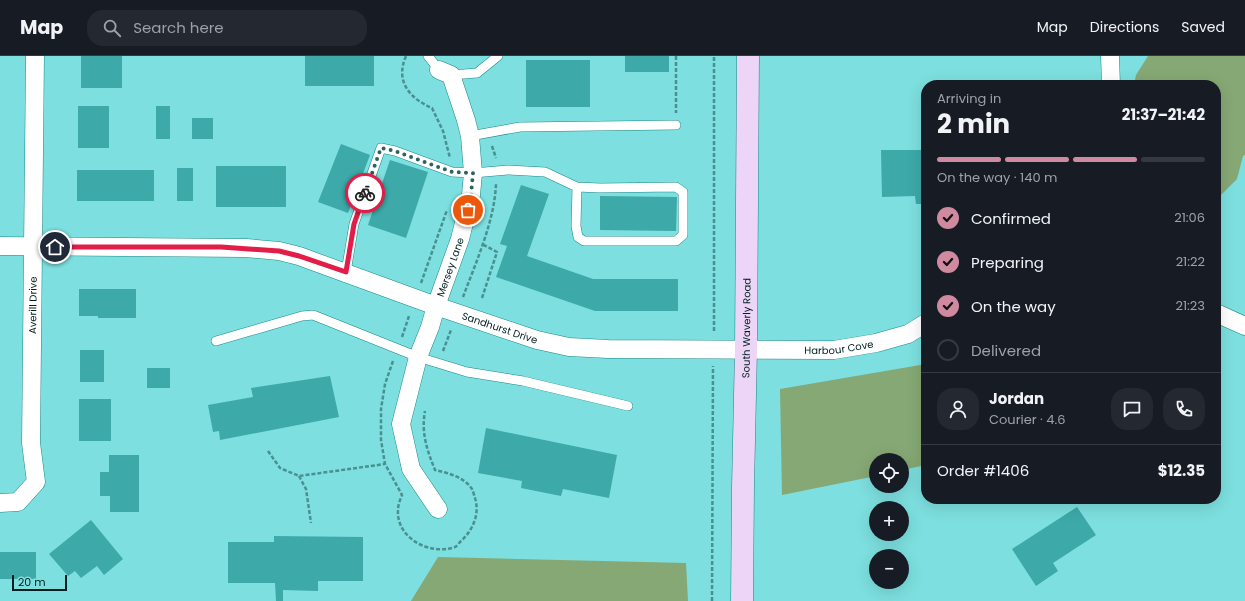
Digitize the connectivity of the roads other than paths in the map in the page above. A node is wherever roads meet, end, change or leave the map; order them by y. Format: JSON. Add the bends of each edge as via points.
{"nodes":[{"id":1,"x":35,"y":56,"type":"edge"},
{"id":2,"x":428,"y":56,"type":"edge"},
{"id":3,"x":498,"y":56,"type":"edge"},
{"id":4,"x":748,"y":56,"type":"edge"},
{"id":5,"x":1110,"y":56,"type":"edge"},
{"id":6,"x":445,"y":73,"type":"junction"},
{"id":7,"x":1111,"y":80,"type":"edge"},
{"id":8,"x":676,"y":125,"type":"road end"},
{"id":9,"x":470,"y":136,"type":"junction"},
{"id":10,"x":473,"y":173,"type":"junction"},
{"id":11,"x":577,"y":187,"type":"junction"},
{"id":12,"x":0,"y":246,"type":"edge"},
{"id":13,"x":32,"y":247,"type":"junction"},
{"id":14,"x":346,"y":272,"type":"junction"},
{"id":15,"x":436,"y":306,"type":"junction"},
{"id":16,"x":1221,"y":315,"type":"edge"},
{"id":17,"x":921,"y":326,"type":"edge"},
{"id":18,"x":1245,"y":326,"type":"edge"},
{"id":19,"x":216,"y":341,"type":"dead end"},
{"id":20,"x":746,"y":349,"type":"junction"},
{"id":21,"x":418,"y":357,"type":"junction"},
{"id":22,"x":628,"y":406,"type":"dead end"},
{"id":23,"x":0,"y":503,"type":"edge"},
{"id":24,"x":438,"y":509,"type":"dead end"},
{"id":25,"x":742,"y":601,"type":"edge"}],
"edges":[{"from":1,"to":13,"type":"street","name":"Averill Drive"},
{"from":2,"to":6,"type":"lane"},
{"from":3,"to":6,"type":"lane","via":[[477,73]]},
{"from":4,"to":20,"type":"main road","name":"South Waverly Road"},
{"from":5,"to":7,"type":"street"},
{"from":6,"to":9,"type":"street","name":"Mersey Lane","via":[[466,120]]},
{"from":8,"to":9,"type":"lane","via":[[520,127]]},
{"from":9,"to":10,"type":"street","name":"Mersey Lane"},
{"from":10,"to":11,"type":"lane","via":[[508,170],[546,172]]},
{"from":10,"to":14,"type":"lane","via":[[452,172],[381,148],[354,224]]},
{"from":10,"to":15,"type":"street","name":"Mersey Lane","via":[[471,195],[460,239]]},
{"from":11,"to":11,"type":"lane","via":[[676,187],[683,192],[683,235],[676,242],[584,241],[578,236],[576,226]]},
{"from":12,"to":13,"type":"street","name":"Sandhurst Drive"},
{"from":13,"to":14,"type":"street","name":"Sandhurst Drive","via":[[246,248],[279,251]]},
{"from":13,"to":23,"type":"street","name":"Averill Drive","via":[[31,443],[36,482],[18,502]]},
{"from":14,"to":15,"type":"street","name":"Sandhurst Drive"},
{"from":15,"to":20,"type":"street","name":"Sandhurst Drive","via":[[537,340],[569,346],[608,349]]},
{"from":15,"to":21,"type":"street","name":"Mersey Lane"},
{"from":16,"to":18,"type":"street"},
{"from":17,"to":20,"type":"street","name":"Harbour Cove","via":[[908,334],[834,350]]},
{"from":19,"to":21,"type":"lane","via":[[302,316],[314,315]]},
{"from":20,"to":25,"type":"main road","name":"South Waverly Road"},
{"from":21,"to":22,"type":"lane","via":[[467,372],[523,381]]},
{"from":21,"to":24,"type":"street","name":"Mersey Lane","via":[[401,424],[411,469]]}]}
